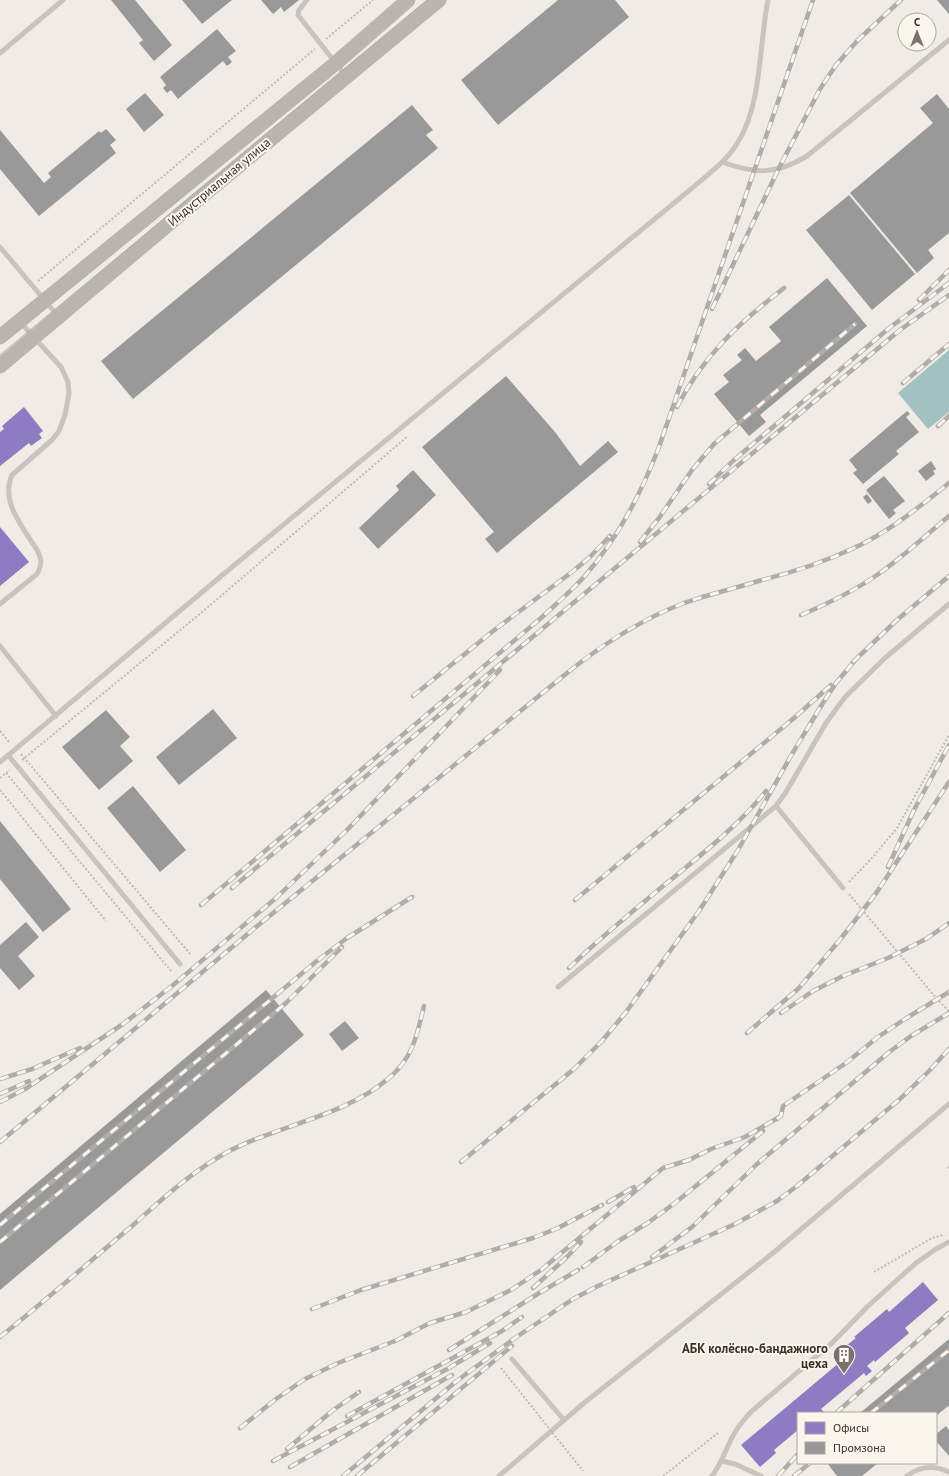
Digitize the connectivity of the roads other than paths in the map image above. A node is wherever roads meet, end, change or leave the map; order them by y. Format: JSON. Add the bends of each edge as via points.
{"nodes":[{"id":1,"x":63,"y":0,"type":"edge"},
{"id":2,"x":307,"y":0,"type":"edge"},
{"id":3,"x":408,"y":0,"type":"edge"},
{"id":4,"x":439,"y":0,"type":"edge"},
{"id":5,"x":768,"y":0,"type":"edge"},
{"id":6,"x":949,"y":40,"type":"edge"},
{"id":7,"x":0,"y":53,"type":"edge"},
{"id":8,"x":336,"y":63,"type":"junction"},
{"id":9,"x":347,"y":77,"type":"junction"},
{"id":10,"x":722,"y":162,"type":"junction"},
{"id":11,"x":0,"y":247,"type":"edge"},
{"id":12,"x":45,"y":300,"type":"junction"},
{"id":13,"x":58,"y":316,"type":"junction"},
{"id":14,"x":20,"y":321,"type":"junction"},
{"id":15,"x":0,"y":337,"type":"edge"},
{"id":16,"x":34,"y":337,"type":"junction"},
{"id":17,"x":0,"y":366,"type":"edge"},
{"id":18,"x":0,"y":604,"type":"edge"},
{"id":19,"x":949,"y":604,"type":"edge"},
{"id":20,"x":0,"y":646,"type":"edge"},
{"id":21,"x":56,"y":716,"type":"junction"},
{"id":22,"x":8,"y":755,"type":"junction"},
{"id":23,"x":0,"y":762,"type":"edge"},
{"id":24,"x":776,"y":806,"type":"junction"},
{"id":25,"x":843,"y":888,"type":"road end"},
{"id":26,"x":180,"y":964,"type":"dead end"},
{"id":27,"x":558,"y":987,"type":"dead end"},
{"id":28,"x":949,"y":1104,"type":"edge"},
{"id":29,"x":949,"y":1242,"type":"edge"},
{"id":30,"x":512,"y":1359,"type":"dead end"},
{"id":31,"x":564,"y":1420,"type":"junction"},
{"id":32,"x":722,"y":1460,"type":"junction"},
{"id":33,"x":949,"y":1472,"type":"edge"},
{"id":34,"x":499,"y":1476,"type":"edge"},
{"id":35,"x":712,"y":1476,"type":"edge"},
{"id":36,"x":760,"y":1476,"type":"edge"},
{"id":37,"x":907,"y":1476,"type":"edge"}],
"edges":[{"from":1,"to":7,"type":"lane"},
{"from":2,"to":8,"type":"lane","via":[[298,15]]},
{"from":3,"to":8,"type":"main road","name":"Индустриальная улица"},
{"from":4,"to":9,"type":"main road","name":"Индустриальная улица"},
{"from":5,"to":10,"type":"lane","via":[[749,119],[738,143]]},
{"from":6,"to":10,"type":"lane","via":[[798,162],[778,170],[765,171],[741,169]]},
{"from":8,"to":9,"type":"lane"},
{"from":8,"to":12,"type":"main road","name":"Индустриальная улица"},
{"from":9,"to":13,"type":"main road","name":"Индустриальная улица"},
{"from":10,"to":21,"type":"lane"},
{"from":11,"to":12,"type":"lane"},
{"from":12,"to":13,"type":"lane"},
{"from":12,"to":14,"type":"main road","name":"Индустриальная улица"},
{"from":13,"to":16,"type":"main road","name":"Индустриальная улица"},
{"from":14,"to":15,"type":"main road","name":"Индустриальная улица"},
{"from":14,"to":16,"type":"lane"},
{"from":16,"to":17,"type":"main road","name":"Индустриальная улица"},
{"from":16,"to":18,"type":"lane","via":[[65,373],[68,400],[63,425],[55,437],[7,481],[4,497],[7,507],[41,557],[41,567],[37,574]]},
{"from":19,"to":24,"type":"lane","via":[[885,658],[845,697],[826,723]]},
{"from":20,"to":21,"type":"lane"},
{"from":21,"to":22,"type":"lane"},
{"from":22,"to":23,"type":"lane"},
{"from":22,"to":26,"type":"lane"},
{"from":24,"to":25,"type":"lane"},
{"from":24,"to":27,"type":"lane"},
{"from":28,"to":31,"type":"lane","via":[[768,1257]]},
{"from":29,"to":32,"type":"lane","via":[[916,1262],[832,1344],[752,1411],[735,1432]]},
{"from":30,"to":31,"type":"lane"},
{"from":31,"to":34,"type":"lane"},
{"from":32,"to":35,"type":"lane"},
{"from":32,"to":36,"type":"lane"},
{"from":33,"to":37,"type":"lane","via":[[938,1467],[928,1467]]}]}
